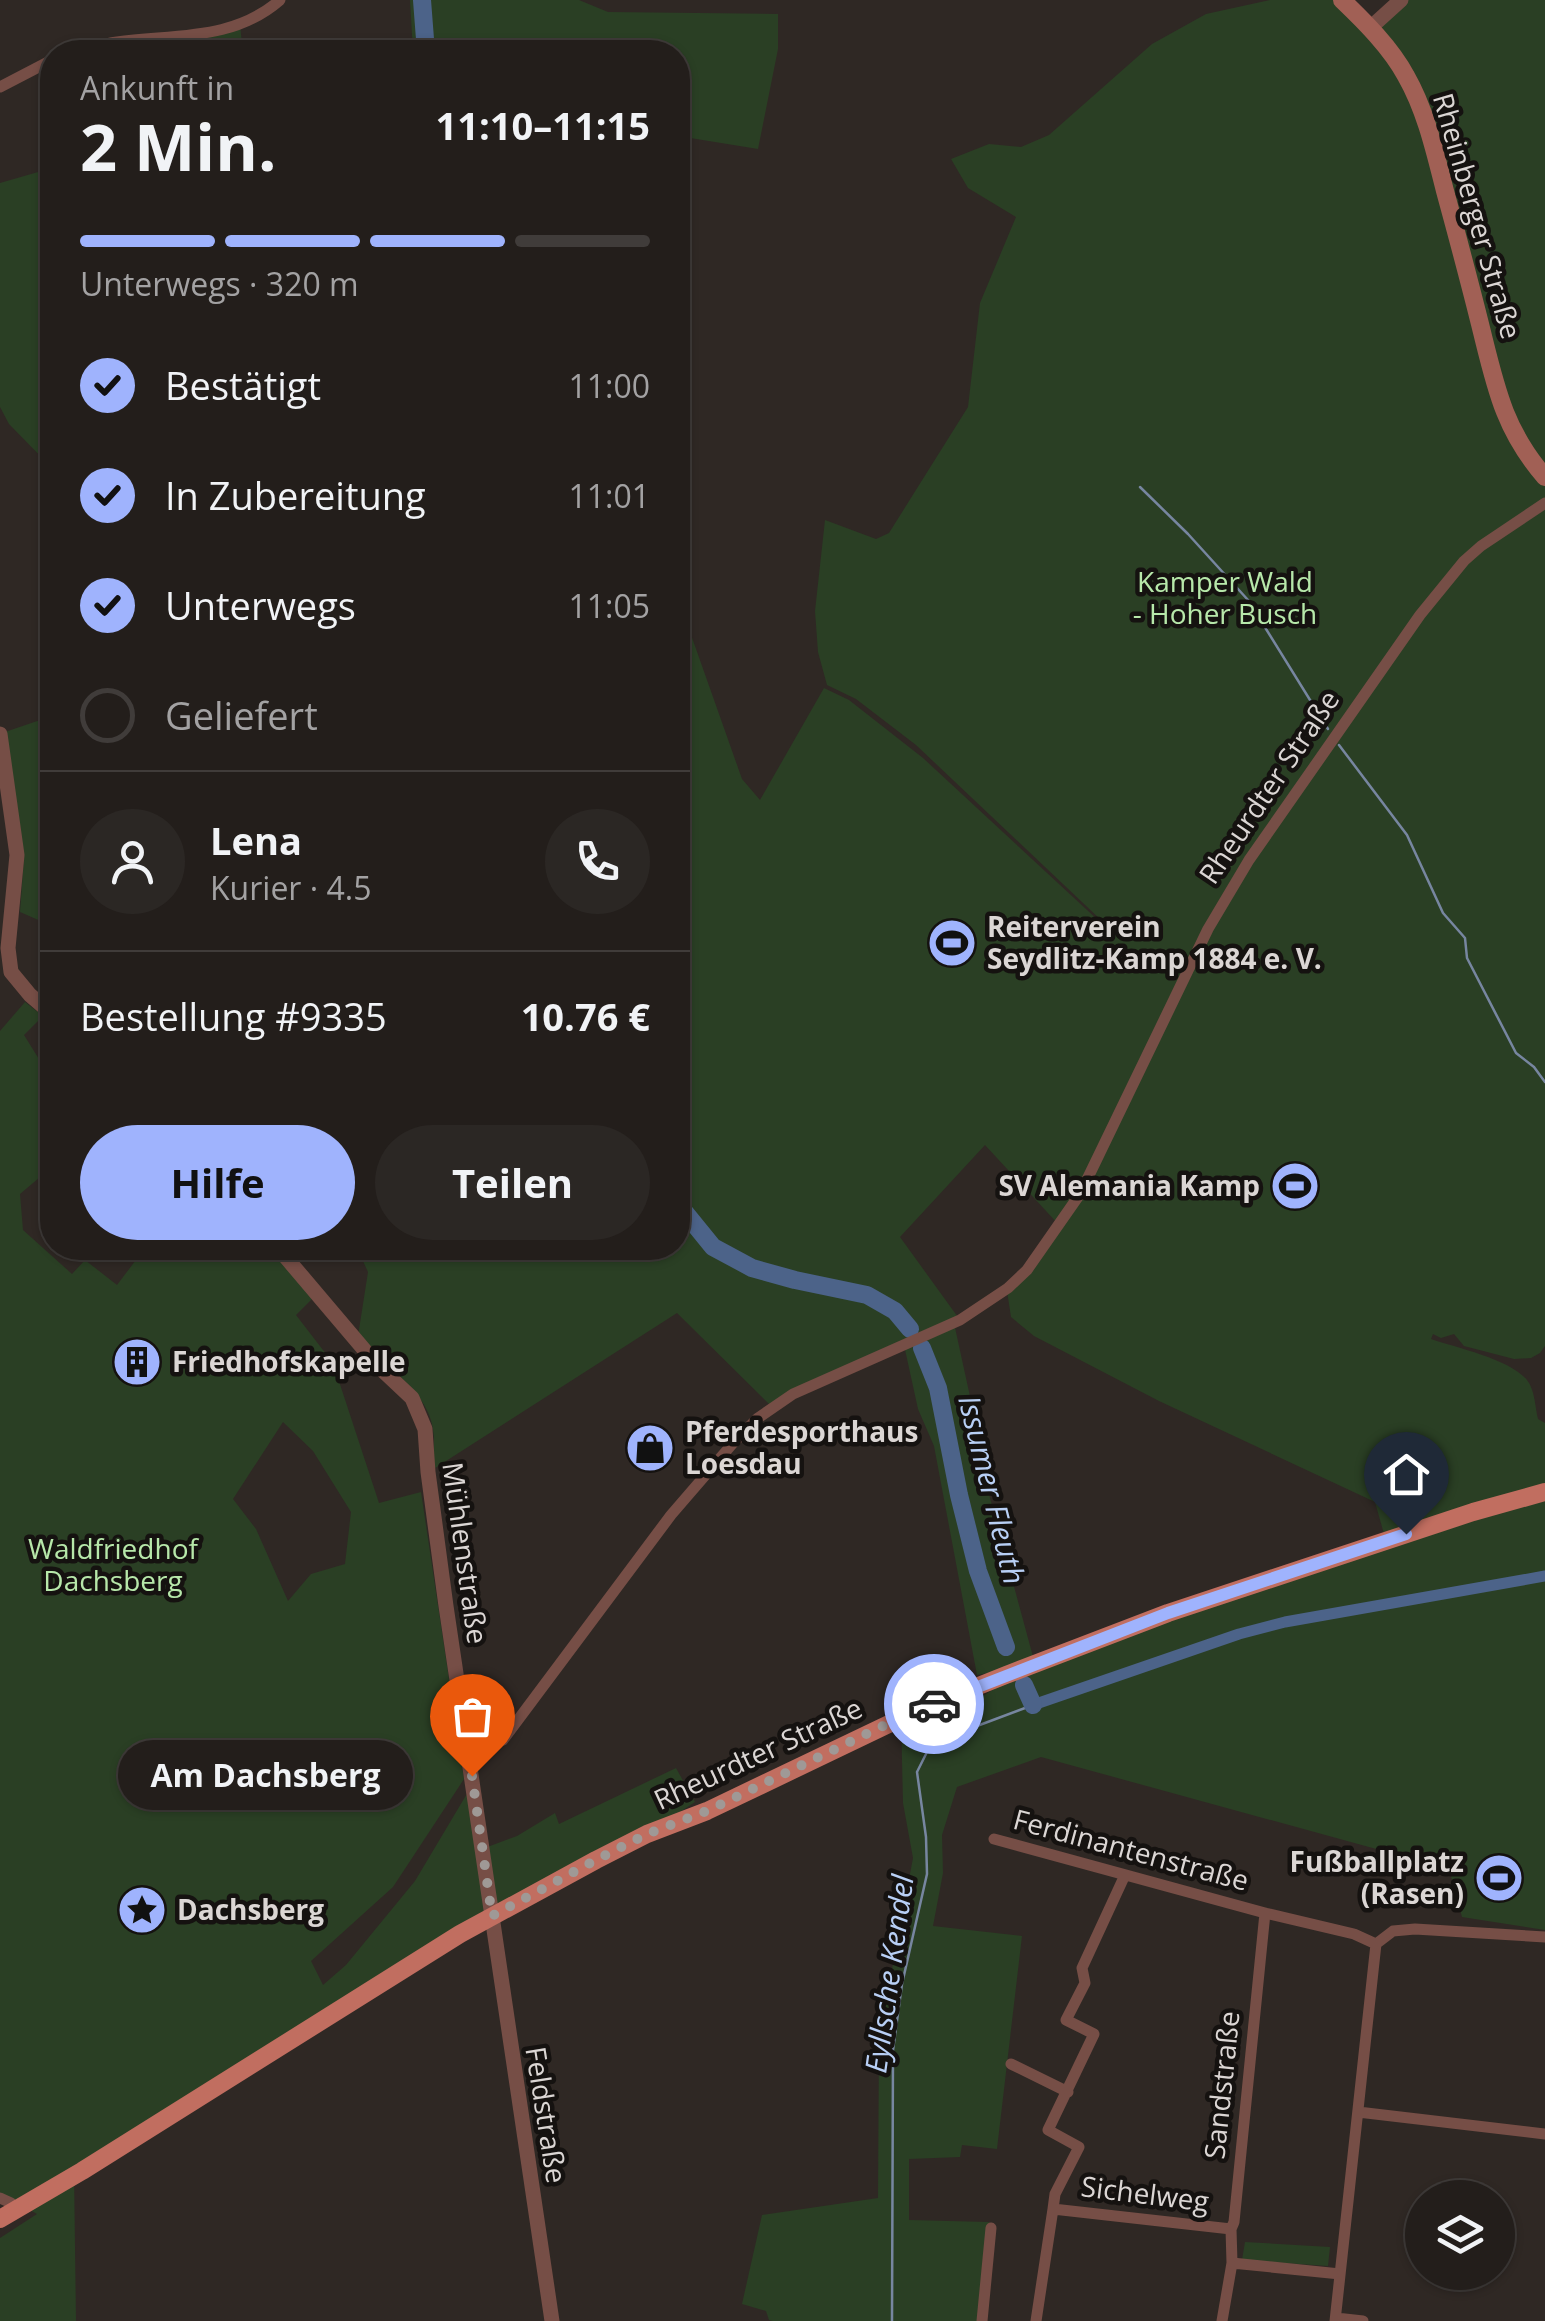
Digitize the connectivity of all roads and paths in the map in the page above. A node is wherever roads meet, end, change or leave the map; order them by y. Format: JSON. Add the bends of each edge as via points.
{"nodes":[{"id":1,"x":280,"y":0,"type":"edge"},
{"id":2,"x":1342,"y":0,"type":"edge"},
{"id":3,"x":1400,"y":0,"type":"edge"},
{"id":4,"x":1369,"y":30,"type":"junction"},
{"id":5,"x":144,"y":40,"type":"edge"},
{"id":6,"x":40,"y":66,"type":"edge"},
{"id":7,"x":0,"y":87,"type":"edge"},
{"id":8,"x":1545,"y":476,"type":"edge"},
{"id":9,"x":1545,"y":503,"type":"edge"},
{"id":10,"x":0,"y":734,"type":"edge"},
{"id":11,"x":6,"y":914,"type":"edge"},
{"id":12,"x":6,"y":975,"type":"edge"},
{"id":13,"x":40,"y":1004,"type":"edge"},
{"id":14,"x":288,"y":1260,"type":"edge"},
{"id":15,"x":1545,"y":1492,"type":"edge"},
{"id":16,"x":468,"y":1752,"type":"junction"},
{"id":17,"x":994,"y":1839,"type":"dead end"},
{"id":18,"x":1125,"y":1876,"type":"junction"},
{"id":19,"x":1266,"y":1913,"type":"junction"},
{"id":20,"x":492,"y":1916,"type":"junction"},
{"id":21,"x":1545,"y":1937,"type":"edge"},
{"id":22,"x":1376,"y":1944,"type":"junction"},
{"id":23,"x":1011,"y":2064,"type":"dead end"},
{"id":24,"x":1068,"y":2092,"type":"junction"},
{"id":25,"x":1358,"y":2112,"type":"junction"},
{"id":26,"x":1545,"y":2134,"type":"edge"},
{"id":27,"x":5,"y":2209,"type":"edge"},
{"id":28,"x":1053,"y":2209,"type":"junction"},
{"id":29,"x":991,"y":2228,"type":"dead end"},
{"id":30,"x":1231,"y":2229,"type":"junction"},
{"id":31,"x":1232,"y":2263,"type":"junction"},
{"id":32,"x":1340,"y":2274,"type":"junction"},
{"id":33,"x":1335,"y":2320,"type":"edge"},
{"id":34,"x":552,"y":2321,"type":"edge"},
{"id":35,"x":982,"y":2321,"type":"edge"},
{"id":36,"x":1036,"y":2321,"type":"edge"},
{"id":37,"x":1222,"y":2321,"type":"edge"},
{"id":38,"x":1363,"y":2321,"type":"edge"}],
"edges":[{"from":1,"to":5,"type":"street","via":[[224,30]]},
{"from":2,"to":4,"type":"main road","name":"Rheinberger Straße"},
{"from":3,"to":4,"type":"street"},
{"from":4,"to":8,"type":"main road","name":"Rheinberger Straße","via":[[1416,94],[1496,387],[1510,427]]},
{"from":6,"to":7,"type":"street"},
{"from":9,"to":16,"type":"street","name":"Rheurdter Straße","via":[[1464,561],[1248,860],[1080,1194],[1028,1270],[960,1320],[794,1394],[758,1418],[670,1515],[503,1740]]},
{"from":10,"to":11,"type":"street","via":[[17,856]]},
{"from":11,"to":12,"type":"street"},
{"from":12,"to":13,"type":"street"},
{"from":14,"to":16,"type":"street","name":"Mühlenstraße","via":[[421,1415]]},
{"from":15,"to":20,"type":"main road","name":"Rheurdter Straße","via":[[1168,1613],[951,1697],[647,1834]]},
{"from":16,"to":20,"type":"street","name":"Mühlenstraße"},
{"from":17,"to":18,"type":"street","name":"Ferdinantenstraße"},
{"from":18,"to":19,"type":"street","name":"Ferdinantenstraße"},
{"from":18,"to":24,"type":"street","via":[[1066,2020],[1094,2034]]},
{"from":19,"to":22,"type":"street","name":"Ferdinantenstraße"},
{"from":19,"to":30,"type":"street","name":"Sandstraße"},
{"from":20,"to":27,"type":"main road","name":"Rheurdter Straße","via":[[82,2171]]},
{"from":20,"to":34,"type":"street","name":"Feldstraße"},
{"from":21,"to":22,"type":"street","via":[[1415,1929],[1393,1931]]},
{"from":22,"to":25,"type":"street"},
{"from":23,"to":24,"type":"street"},
{"from":24,"to":28,"type":"street","name":"Sichelweg","via":[[1048,2130],[1079,2147]]},
{"from":25,"to":26,"type":"street"},
{"from":25,"to":32,"type":"street"},
{"from":28,"to":30,"type":"street","name":"Sichelweg"},
{"from":28,"to":36,"type":"street","name":"Sichelweg"},
{"from":29,"to":35,"type":"street"},
{"from":30,"to":31,"type":"street","name":"Sandstraße"},
{"from":31,"to":32,"type":"street"},
{"from":31,"to":37,"type":"street","name":"Sandstraße"},
{"from":32,"to":33,"type":"street"},
{"from":33,"to":38,"type":"street"}]}
